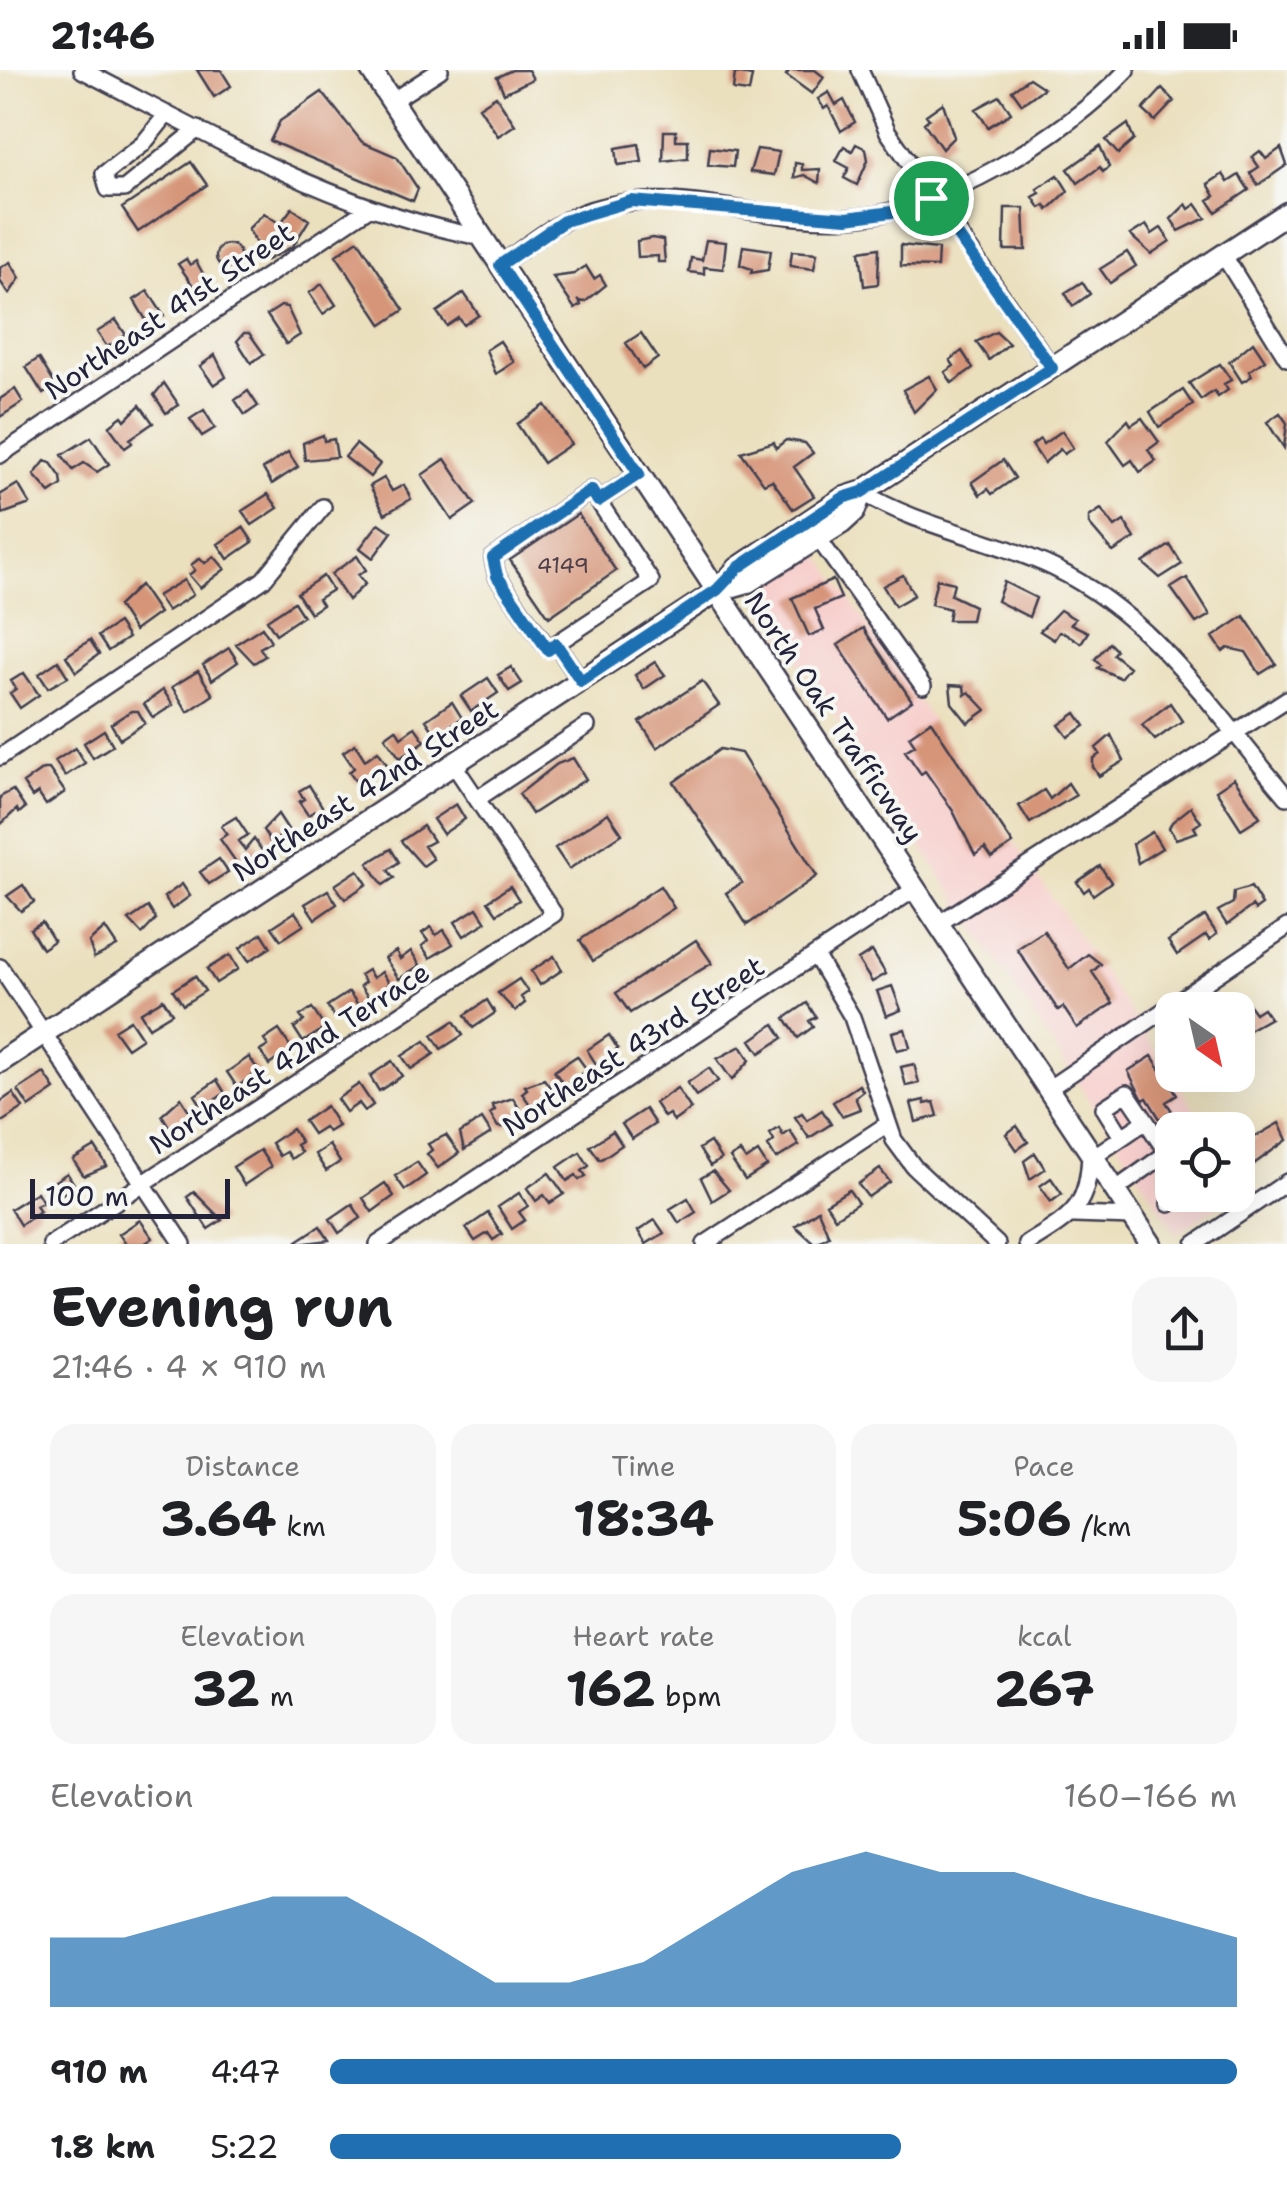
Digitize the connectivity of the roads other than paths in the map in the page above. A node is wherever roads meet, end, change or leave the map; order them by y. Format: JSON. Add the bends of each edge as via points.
{"nodes":[{"id":1,"x":82,"y":70,"type":"edge"},
{"id":2,"x":371,"y":70,"type":"edge"},
{"id":3,"x":440,"y":70,"type":"edge"},
{"id":4,"x":860,"y":70,"type":"edge"},
{"id":5,"x":1127,"y":70,"type":"edge"},
{"id":6,"x":392,"y":102,"type":"junction"},
{"id":7,"x":167,"y":114,"type":"junction"},
{"id":8,"x":198,"y":130,"type":"junction"},
{"id":9,"x":931,"y":198,"type":"junction"},
{"id":10,"x":366,"y":210,"type":"junction"},
{"id":11,"x":1287,"y":212,"type":"edge"},
{"id":12,"x":481,"y":237,"type":"junction"},
{"id":13,"x":1224,"y":256,"type":"junction"},
{"id":14,"x":500,"y":265,"type":"junction"},
{"id":15,"x":1287,"y":358,"type":"edge"},
{"id":16,"x":1052,"y":368,"type":"junction"},
{"id":17,"x":0,"y":454,"type":"edge"},
{"id":18,"x":639,"y":474,"type":"junction"},
{"id":19,"x":862,"y":492,"type":"junction"},
{"id":20,"x":598,"y":501,"type":"junction"},
{"id":21,"x":323,"y":507,"type":"dead end"},
{"id":22,"x":818,"y":538,"type":"junction"},
{"id":23,"x":717,"y":590,"type":"junction"},
{"id":24,"x":556,"y":644,"type":"junction"},
{"id":25,"x":581,"y":681,"type":"junction"},
{"id":26,"x":922,"y":686,"type":"dead end"},
{"id":27,"x":1287,"y":699,"type":"edge"},
{"id":28,"x":587,"y":726,"type":"dead end"},
{"id":29,"x":1234,"y":735,"type":"junction"},
{"id":30,"x":0,"y":757,"type":"edge"},
{"id":31,"x":454,"y":766,"type":"junction"},
{"id":32,"x":1287,"y":797,"type":"edge"},
{"id":33,"x":477,"y":799,"type":"junction"},
{"id":34,"x":915,"y":889,"type":"junction"},
{"id":35,"x":938,"y":924,"type":"junction"},
{"id":36,"x":1287,"y":927,"type":"edge"},
{"id":37,"x":815,"y":955,"type":"junction"},
{"id":38,"x":0,"y":966,"type":"edge"},
{"id":39,"x":42,"y":1032,"type":"junction"},
{"id":40,"x":0,"y":1062,"type":"edge"},
{"id":41,"x":1048,"y":1088,"type":"junction"},
{"id":42,"x":1146,"y":1121,"type":"junction"},
{"id":43,"x":886,"y":1125,"type":"junction"},
{"id":44,"x":1155,"y":1134,"type":"edge"},
{"id":45,"x":1122,"y":1137,"type":"junction"},
{"id":46,"x":1092,"y":1154,"type":"junction"},
{"id":47,"x":1155,"y":1166,"type":"edge"},
{"id":48,"x":1287,"y":1182,"type":"edge"},
{"id":49,"x":143,"y":1184,"type":"junction"},
{"id":50,"x":1115,"y":1190,"type":"junction"},
{"id":51,"x":1074,"y":1214,"type":"junction"},
{"id":52,"x":1134,"y":1217,"type":"junction"},
{"id":53,"x":51,"y":1244,"type":"edge"},
{"id":54,"x":183,"y":1244,"type":"edge"},
{"id":55,"x":378,"y":1244,"type":"edge"},
{"id":56,"x":705,"y":1244,"type":"edge"},
{"id":57,"x":997,"y":1244,"type":"edge"},
{"id":58,"x":1027,"y":1244,"type":"edge"},
{"id":59,"x":1151,"y":1244,"type":"edge"},
{"id":60,"x":1195,"y":1244,"type":"edge"}],
"edges":[{"from":1,"to":7,"type":"street"},
{"from":2,"to":6,"type":"main road","name":"North Oak Trafficway"},
{"from":3,"to":6,"type":"street"},
{"from":4,"to":9,"type":"street","via":[[888,132]]},
{"from":5,"to":9,"type":"street","via":[[1020,152]]},
{"from":6,"to":12,"type":"main road","name":"North Oak Trafficway"},
{"from":7,"to":8,"type":"street"},
{"from":7,"to":8,"type":"street","via":[[104,174],[108,189],[124,189]]},
{"from":8,"to":10,"type":"street"},
{"from":9,"to":14,"type":"street","via":[[847,218],[631,201],[564,221]]},
{"from":9,"to":16,"type":"street"},
{"from":10,"to":12,"type":"street"},
{"from":10,"to":17,"type":"street","name":"Northeast 41st Street"},
{"from":11,"to":13,"type":"main road"},
{"from":12,"to":14,"type":"main road","name":"North Oak Trafficway"},
{"from":13,"to":15,"type":"street"},
{"from":13,"to":16,"type":"main road"},
{"from":14,"to":18,"type":"main road","name":"North Oak Trafficway"},
{"from":16,"to":19,"type":"main road"},
{"from":18,"to":20,"type":"street"},
{"from":18,"to":23,"type":"main road","name":"North Oak Trafficway"},
{"from":19,"to":22,"type":"main road","via":[[854,512]]},
{"from":19,"to":23,"type":"main road","via":[[738,568]]},
{"from":19,"to":29,"type":"street","via":[[898,514],[1028,557],[1098,594],[1167,650]]},
{"from":20,"to":24,"type":"street","via":[[650,581]]},
{"from":20,"to":24,"type":"street","via":[[591,490],[493,558],[497,576],[548,650]]},
{"from":21,"to":30,"type":"street","via":[[263,580]]},
{"from":22,"to":23,"type":"main road","via":[[748,582]]},
{"from":22,"to":26,"type":"street"},
{"from":23,"to":25,"type":"main road","name":"Northeast 42nd Street"},
{"from":23,"to":34,"type":"main road","name":"North Oak Trafficway"},
{"from":24,"to":25,"type":"street"},
{"from":25,"to":31,"type":"main road","name":"Northeast 42nd Street"},
{"from":27,"to":29,"type":"street"},
{"from":28,"to":33,"type":"street"},
{"from":29,"to":32,"type":"street"},
{"from":29,"to":35,"type":"street"},
{"from":31,"to":33,"type":"street"},
{"from":31,"to":39,"type":"main road","name":"Northeast 42nd Street"},
{"from":33,"to":49,"type":"street","name":"Northeast 42nd Terrace","via":[[554,914]]},
{"from":34,"to":35,"type":"main road","name":"North Oak Trafficway"},
{"from":34,"to":37,"type":"street","name":"Northeast 43rd Street"},
{"from":35,"to":41,"type":"main road","name":"North Oak Trafficway"},
{"from":36,"to":41,"type":"street"},
{"from":37,"to":43,"type":"street","via":[[852,1018]]},
{"from":37,"to":55,"type":"street","name":"Northeast 43rd Street"},
{"from":38,"to":39,"type":"street"},
{"from":39,"to":40,"type":"main road","name":"Northeast 42nd Street"},
{"from":39,"to":49,"type":"street"},
{"from":41,"to":46,"type":"main road","name":"North Oak Trafficway"},
{"from":42,"to":44,"type":"street"},
{"from":42,"to":45,"type":"street"},
{"from":42,"to":45,"type":"street","via":[[1127,1093],[1104,1108]]},
{"from":43,"to":56,"type":"street"},
{"from":43,"to":57,"type":"street","via":[[914,1168]]},
{"from":45,"to":46,"type":"street"},
{"from":46,"to":50,"type":"main road","name":"North Oak Trafficway"},
{"from":46,"to":51,"type":"street"},
{"from":47,"to":50,"type":"street"},
{"from":48,"to":60,"type":"street"},
{"from":49,"to":53,"type":"street","name":"Northeast 42nd Terrace"},
{"from":49,"to":54,"type":"street"},
{"from":50,"to":52,"type":"main road","name":"North Oak Trafficway"},
{"from":51,"to":52,"type":"street"},
{"from":51,"to":58,"type":"street"},
{"from":52,"to":59,"type":"main road","name":"North Oak Trafficway"}]}
